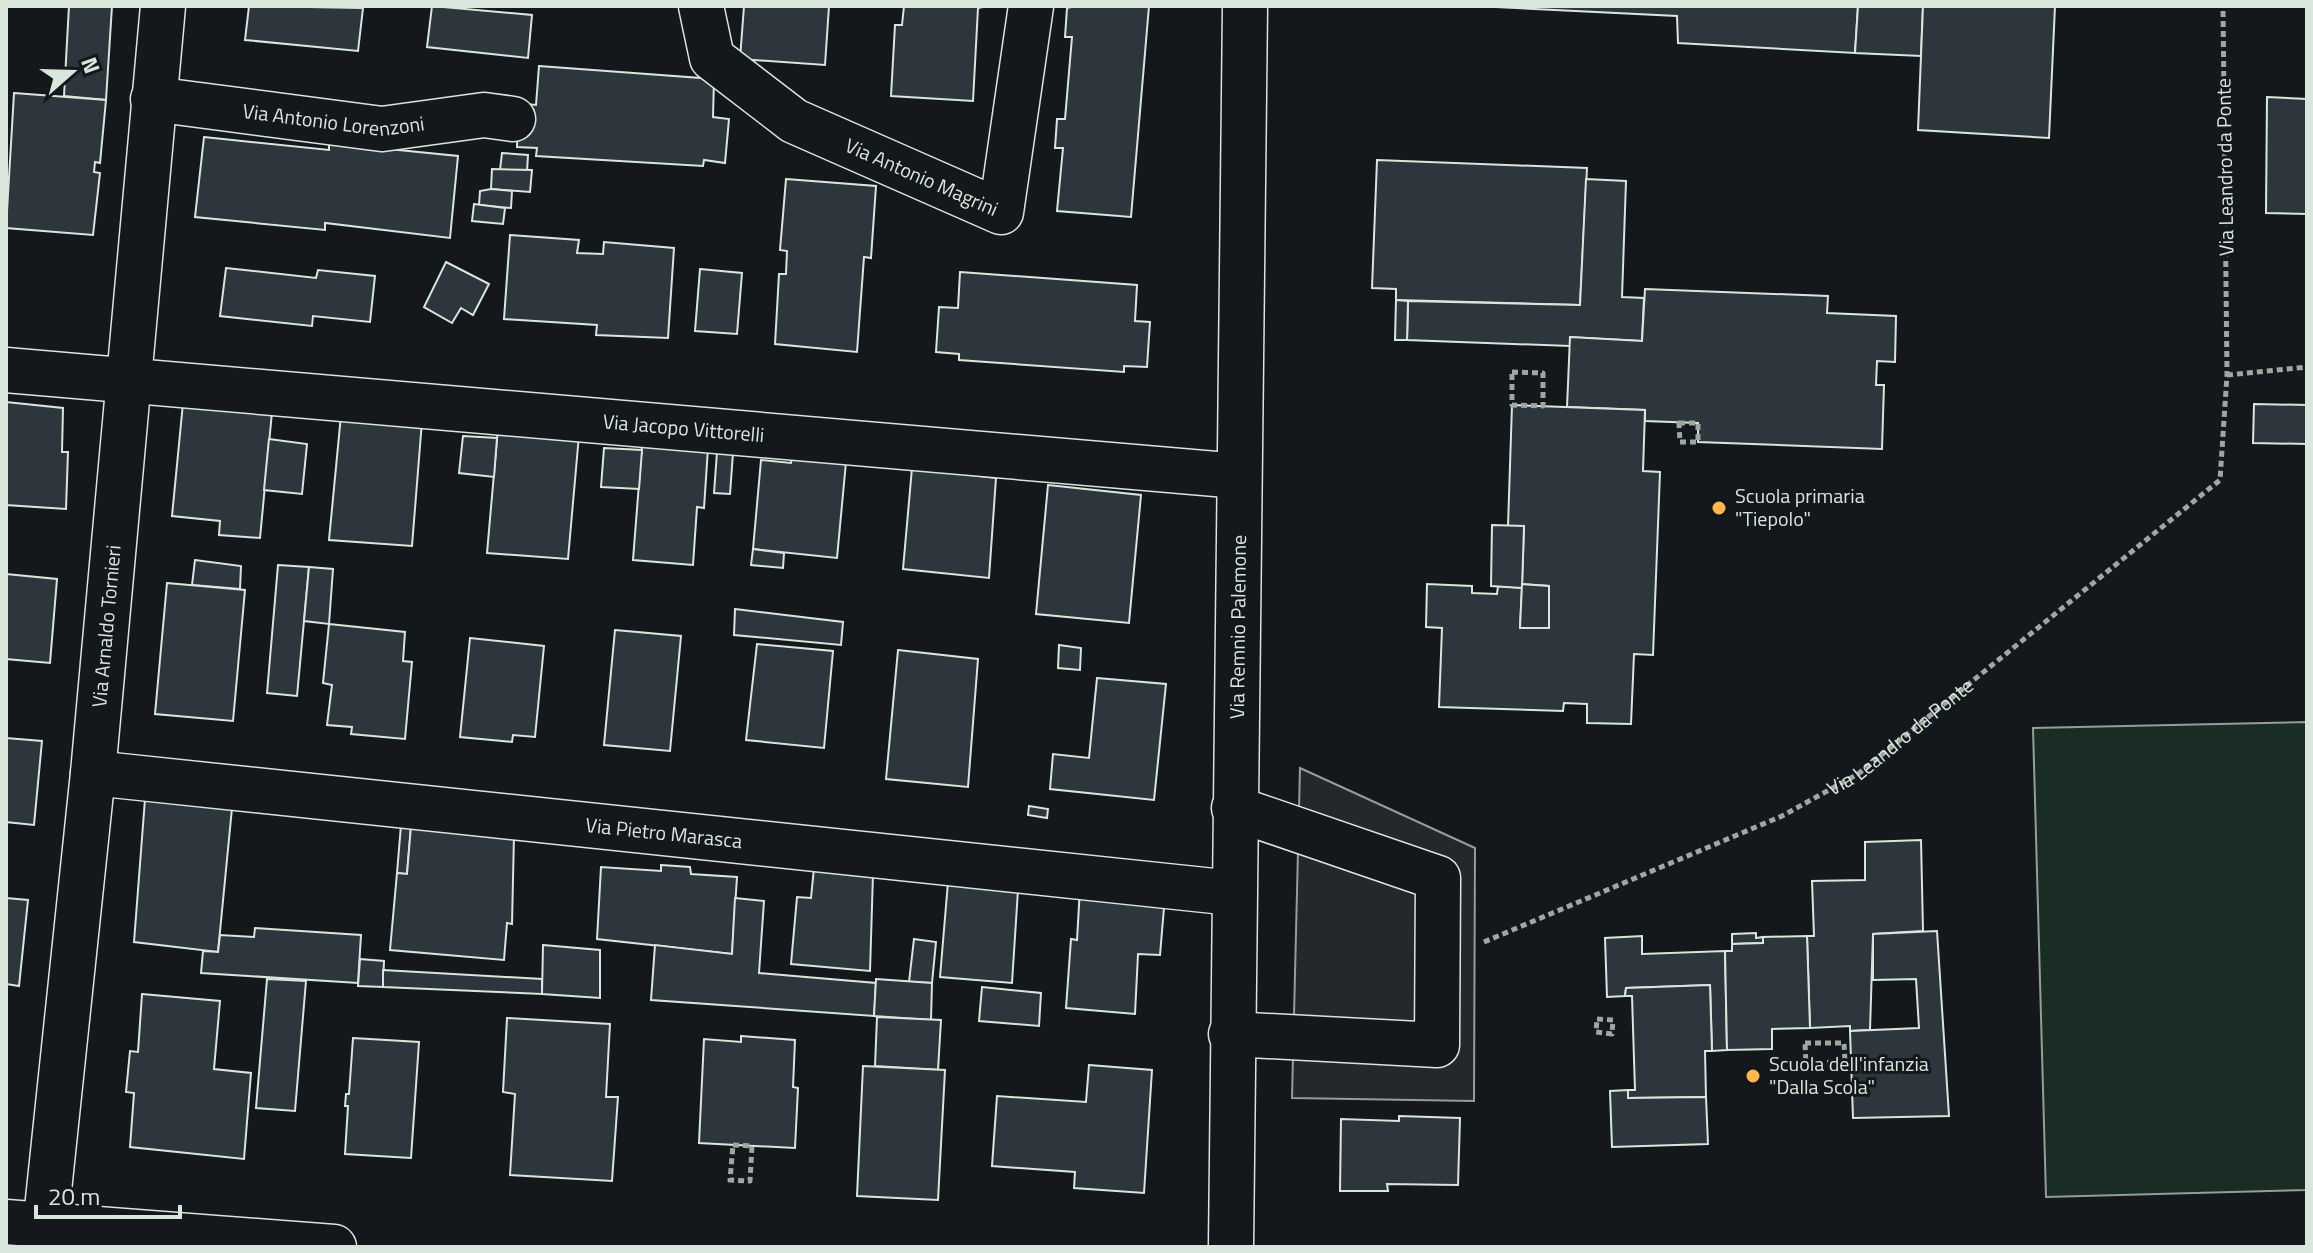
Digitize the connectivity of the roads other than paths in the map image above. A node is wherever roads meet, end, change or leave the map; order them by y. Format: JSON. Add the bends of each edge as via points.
{"nodes":[{"id":1,"x":163,"y":6,"type":"edge"},
{"id":2,"x":701,"y":6,"type":"edge"},
{"id":3,"x":1031,"y":6,"type":"edge"},
{"id":4,"x":1245,"y":6,"type":"edge"},
{"id":5,"x":153,"y":99,"type":"junction"},
{"id":6,"x":513,"y":119,"type":"dead end"},
{"id":7,"x":6,"y":370,"type":"edge"},
{"id":8,"x":128,"y":378,"type":"junction"},
{"id":9,"x":1239,"y":476,"type":"junction"},
{"id":10,"x":93,"y":773,"type":"junction"},
{"id":11,"x":1234,"y":808,"type":"junction"},
{"id":12,"x":1233,"y":893,"type":"junction"},
{"id":13,"x":1231,"y":1034,"type":"junction"},
{"id":14,"x":31,"y":1232,"type":"edge"},
{"id":15,"x":334,"y":1247,"type":"edge"},
{"id":16,"x":1231,"y":1247,"type":"edge"}],
"edges":[{"from":1,"to":5,"type":"street","name":"Via Arnaldo Tornieri"},
{"from":2,"to":3,"type":"street","name":"Via Antonio Magrini","via":[[712,58],[794,121],[1001,212]]},
{"from":4,"to":9,"type":"street","name":"Via Remnio Palemone"},
{"from":5,"to":6,"type":"street","name":"Via Antonio Lorenzoni","via":[[382,129],[484,115]]},
{"from":5,"to":8,"type":"street","name":"Via Arnaldo Tornieri"},
{"from":7,"to":8,"type":"street","name":"Via Jacopo Vittorelli"},
{"from":8,"to":9,"type":"street","name":"Via Jacopo Vittorelli"},
{"from":8,"to":10,"type":"street","name":"Via Arnaldo Tornieri"},
{"from":9,"to":11,"type":"street","name":"Via Remnio Palemone"},
{"from":10,"to":12,"type":"street","name":"Via Pietro Marasca"},
{"from":10,"to":14,"type":"street","name":"Via Arnaldo Tornieri"},
{"from":11,"to":12,"type":"street","name":"Via Remnio Palemone"},
{"from":11,"to":13,"type":"street","via":[[1438,878],[1437,1045]]},
{"from":12,"to":13,"type":"street","name":"Via Remnio Palemone"},
{"from":13,"to":16,"type":"street","name":"Via Remnio Palemone"},
{"from":14,"to":15,"type":"street"}]}
